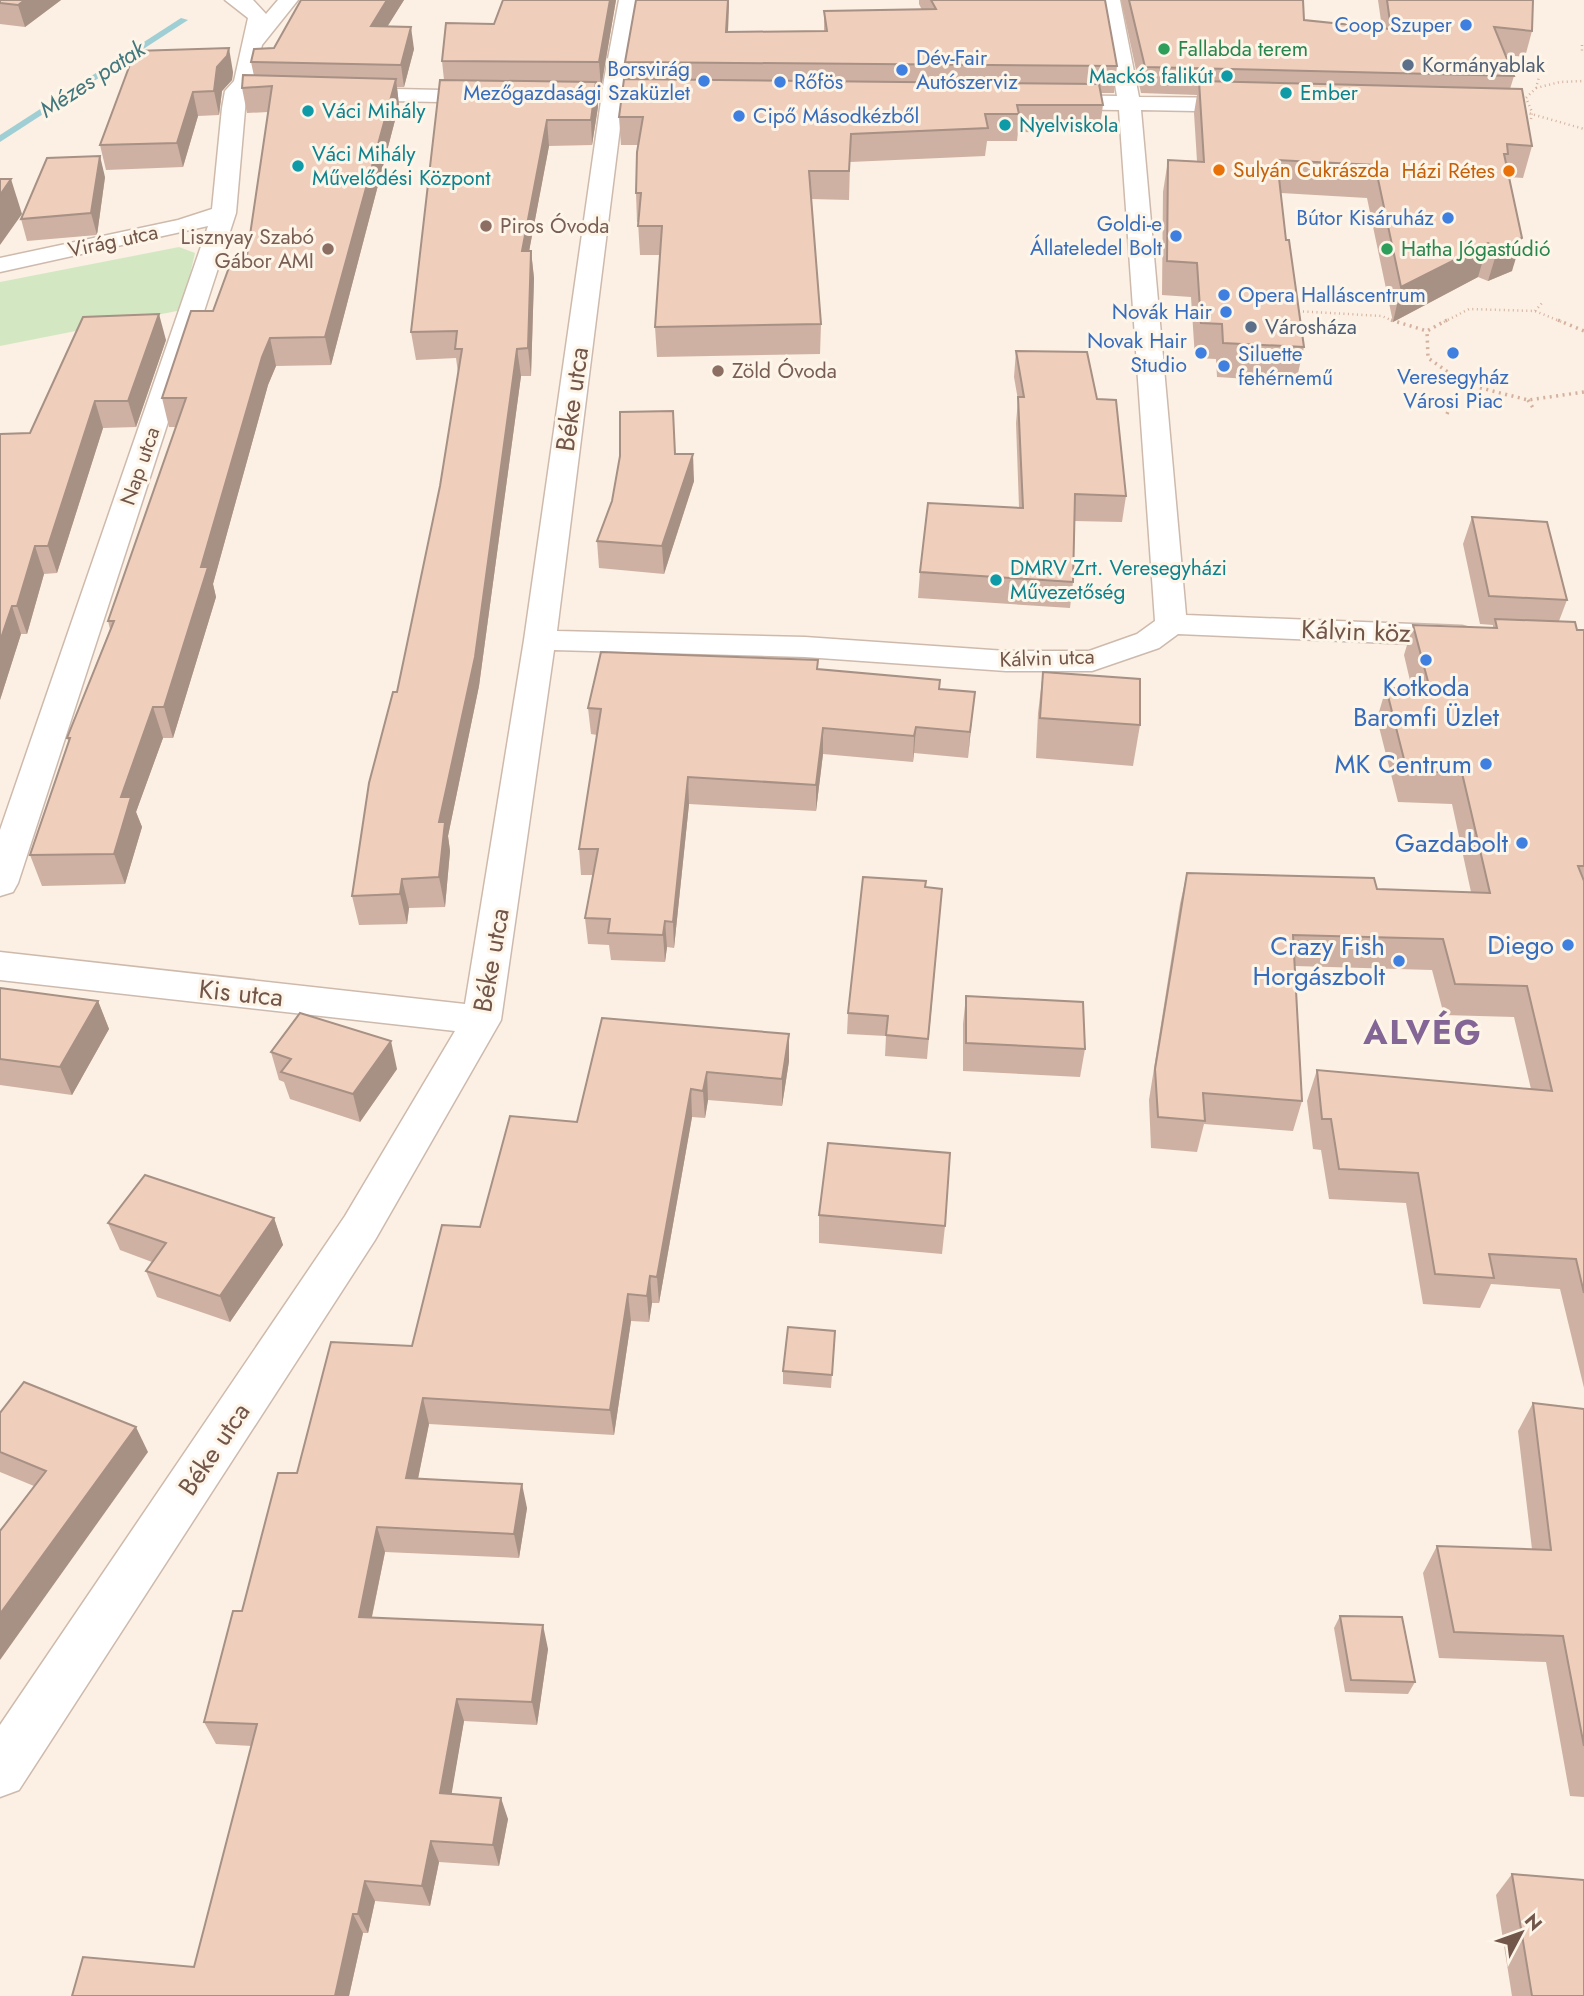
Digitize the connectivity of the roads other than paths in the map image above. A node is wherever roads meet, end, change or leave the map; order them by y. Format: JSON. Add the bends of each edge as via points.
{"nodes":[{"id":1,"x":288,"y":0,"type":"edge"},
{"id":2,"x":629,"y":0,"type":"edge"},
{"id":3,"x":1110,"y":0,"type":"edge"},
{"id":4,"x":240,"y":1,"type":"edge"},
{"id":5,"x":252,"y":44,"type":"junction"},
{"id":6,"x":236,"y":91,"type":"junction"},
{"id":7,"x":512,"y":97,"type":"edge"},
{"id":8,"x":1027,"y":102,"type":"edge"},
{"id":9,"x":1130,"y":103,"type":"junction"},
{"id":10,"x":1276,"y":106,"type":"edge"},
{"id":11,"x":224,"y":213,"type":"junction"},
{"id":12,"x":0,"y":265,"type":"edge"},
{"id":13,"x":1171,"y":624,"type":"junction"},
{"id":14,"x":1494,"y":637,"type":"edge"},
{"id":15,"x":540,"y":640,"type":"junction"},
{"id":16,"x":0,"y":883,"type":"edge"},
{"id":17,"x":0,"y":966,"type":"edge"},
{"id":18,"x":482,"y":1020,"type":"junction"},
{"id":19,"x":0,"y":1771,"type":"edge"}],
"edges":[{"from":1,"to":5,"type":"street","name":"Nap utca"},
{"from":2,"to":15,"type":"street","name":"Béke utca"},
{"from":3,"to":9,"type":"street"},
{"from":4,"to":5,"type":"street","name":"Nap utca","via":[[258,16]]},
{"from":5,"to":6,"type":"street","name":"Nap utca","via":[[244,82]]},
{"from":6,"to":7,"type":"street"},
{"from":6,"to":11,"type":"street","name":"Nap utca"},
{"from":8,"to":9,"type":"street"},
{"from":9,"to":10,"type":"street"},
{"from":9,"to":13,"type":"street"},
{"from":11,"to":12,"type":"street","name":"Virág utca"},
{"from":11,"to":16,"type":"street","name":"Nap utca"},
{"from":13,"to":14,"type":"street","name":"Kálvin köz"},
{"from":13,"to":15,"type":"street","name":"Kálvin utca","via":[[1148,641],[1092,661],[1006,662],[805,647]]},
{"from":15,"to":18,"type":"street","name":"Béke utca"},
{"from":17,"to":18,"type":"street","name":"Kis utca"},
{"from":18,"to":19,"type":"street","name":"Béke utca","via":[[360,1228]]}]}
